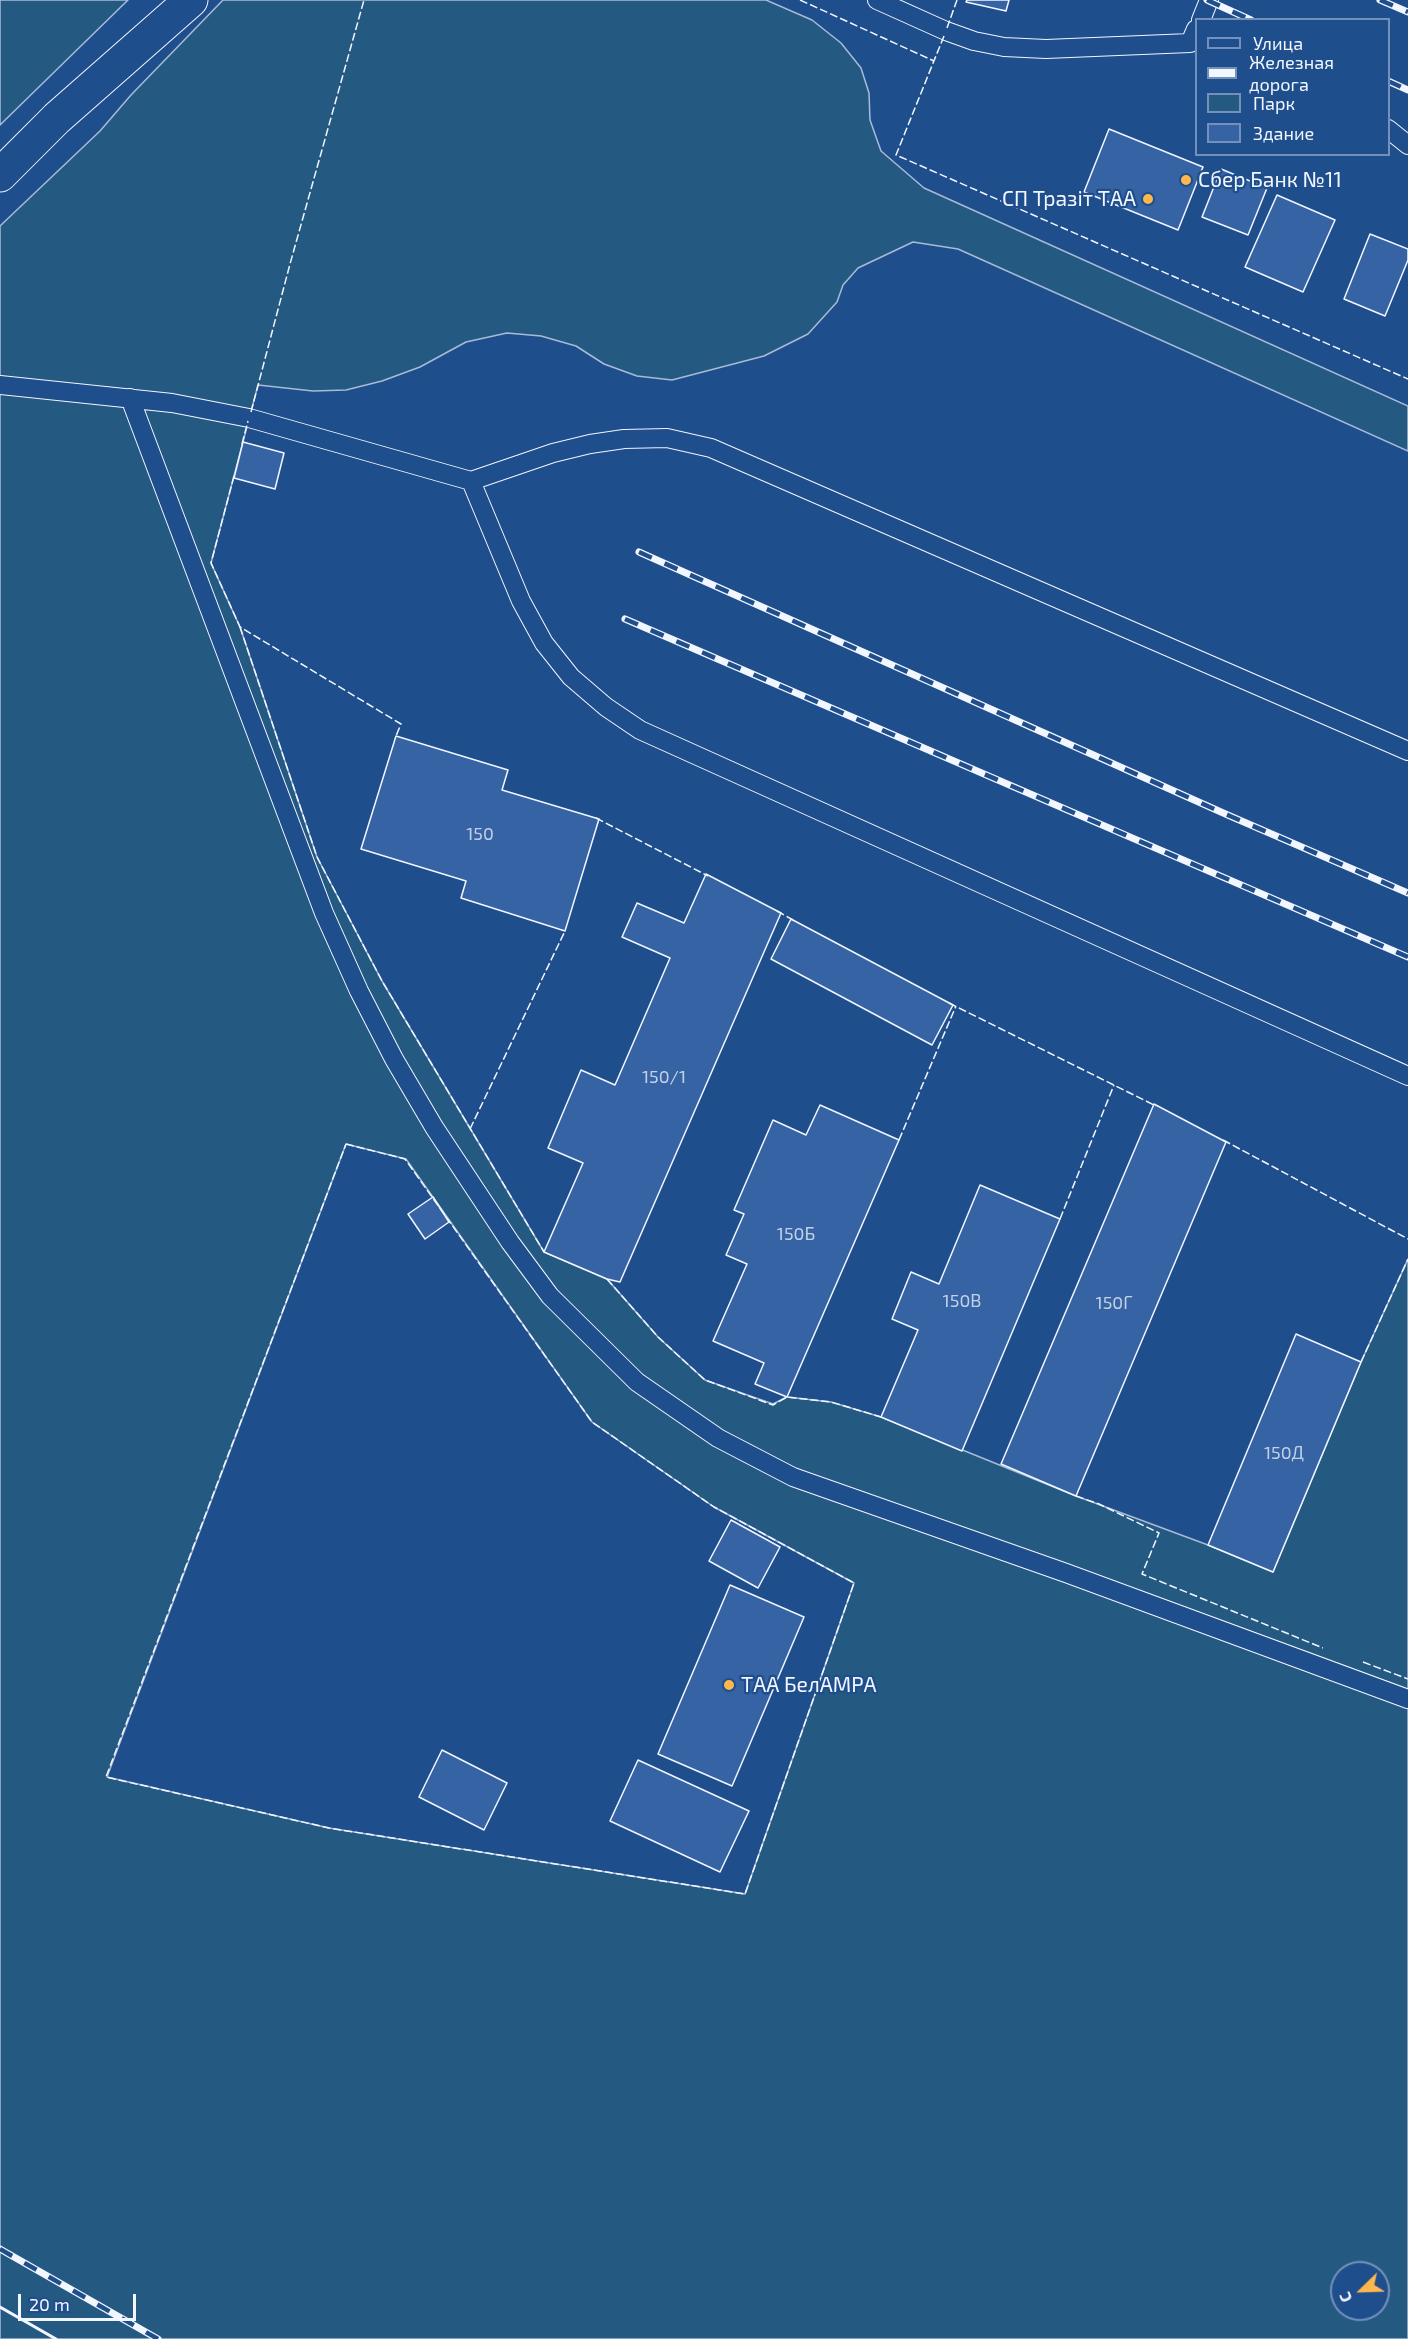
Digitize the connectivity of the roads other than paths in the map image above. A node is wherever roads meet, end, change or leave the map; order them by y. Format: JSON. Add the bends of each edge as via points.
{"nodes":[{"id":1,"x":191,"y":0,"type":"edge"},
{"id":2,"x":877,"y":0,"type":"edge"},
{"id":3,"x":1209,"y":0,"type":"edge"},
{"id":4,"x":1202,"y":18,"type":"edge"},
{"id":5,"x":1194,"y":39,"type":"edge"},
{"id":6,"x":1390,"y":130,"type":"edge"},
{"id":7,"x":1408,"y":145,"type":"edge"},
{"id":8,"x":0,"y":175,"type":"edge"},
{"id":9,"x":0,"y":385,"type":"edge"},
{"id":10,"x":130,"y":398,"type":"junction"},
{"id":11,"x":471,"y":481,"type":"junction"},
{"id":12,"x":1408,"y":751,"type":"edge"},
{"id":13,"x":1408,"y":1076,"type":"edge"},
{"id":14,"x":1408,"y":1700,"type":"edge"}],
"edges":[{"from":1,"to":8,"type":"street","via":[[57,118]]},
{"from":2,"to":5,"type":"lane","via":[[946,31],[1004,47],[1046,49]]},
{"from":3,"to":4,"type":"lane"},
{"from":6,"to":7,"type":"lane"},
{"from":9,"to":10,"type":"lane"},
{"from":10,"to":11,"type":"lane","via":[[249,418]]},
{"from":10,"to":14,"type":"lane","via":[[324,913],[359,991],[434,1127],[510,1242],[565,1312],[637,1382],[717,1438],[793,1477]]},
{"from":11,"to":12,"type":"lane","via":[[553,453],[624,439],[668,438],[711,448]]},
{"from":11,"to":13,"type":"lane","via":[[521,601],[544,643],[571,677],[606,708],[640,730]]}]}
